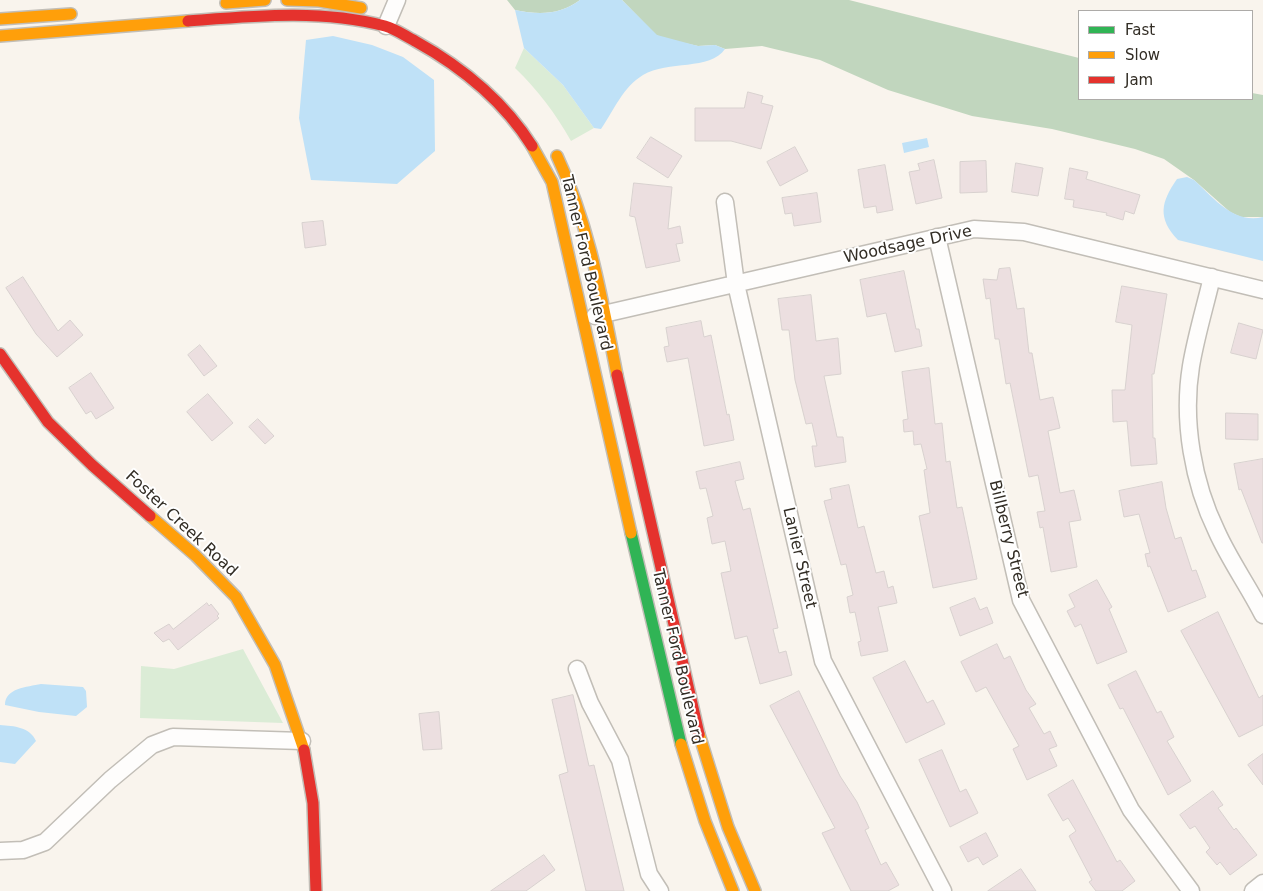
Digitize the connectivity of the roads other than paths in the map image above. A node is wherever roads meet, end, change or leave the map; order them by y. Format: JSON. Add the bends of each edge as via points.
{"nodes":[{"id":1,"x":265,"y":0,"type":"edge"},
{"id":2,"x":288,"y":0,"type":"edge"},
{"id":3,"x":216,"y":4,"type":"dead end"},
{"id":4,"x":78,"y":14,"type":"dead end"},
{"id":5,"x":389,"y":14,"type":"edge"},
{"id":6,"x":0,"y":19,"type":"edge"},
{"id":7,"x":0,"y":36,"type":"edge"},
{"id":8,"x":550,"y":145,"type":"dead end"},
{"id":9,"x":725,"y":202,"type":"dead end"},
{"id":10,"x":937,"y":237,"type":"junction"},
{"id":11,"x":1212,"y":277,"type":"junction"},
{"id":12,"x":736,"y":284,"type":"junction"},
{"id":13,"x":1263,"y":290,"type":"edge"},
{"id":14,"x":604,"y":314,"type":"junction"},
{"id":15,"x":583,"y":319,"type":"junction"},
{"id":16,"x":0,"y":354,"type":"edge"},
{"id":17,"x":1257,"y":589,"type":"edge"},
{"id":18,"x":1263,"y":615,"type":"edge"},
{"id":19,"x":577,"y":669,"type":"dead end"},
{"id":20,"x":302,"y":741,"type":"junction"},
{"id":21,"x":0,"y":851,"type":"edge"},
{"id":22,"x":1263,"y":883,"type":"edge"},
{"id":23,"x":316,"y":891,"type":"edge"},
{"id":24,"x":660,"y":891,"type":"edge"},
{"id":25,"x":733,"y":891,"type":"edge"},
{"id":26,"x":755,"y":891,"type":"edge"},
{"id":27,"x":943,"y":891,"type":"edge"},
{"id":28,"x":1191,"y":891,"type":"edge"},
{"id":29,"x":1253,"y":891,"type":"edge"}],
"edges":[{"from":1,"to":3,"type":"street"},
{"from":2,"to":5,"type":"street","name":"Tanner Ford Boulevard","via":[[320,1]]},
{"from":4,"to":6,"type":"street"},
{"from":5,"to":7,"type":"street","name":"Tanner Ford Boulevard","via":[[242,17]]},
{"from":5,"to":15,"type":"street","name":"Tanner Ford Boulevard","via":[[434,51],[468,72],[491,93],[518,123],[539,155],[552,182]]},
{"from":8,"to":14,"type":"street","name":"Tanner Ford Boulevard","via":[[567,175],[590,246]]},
{"from":9,"to":12,"type":"street","name":"Lanier Street"},
{"from":10,"to":11,"type":"street","name":"Woodsage Drive","via":[[974,229],[1024,232]]},
{"from":10,"to":12,"type":"street","name":"Woodsage Drive"},
{"from":10,"to":28,"type":"street","name":"Billberry Street","via":[[1021,600],[1131,810]]},
{"from":11,"to":13,"type":"street","name":"Woodsage Drive"},
{"from":11,"to":17,"type":"street","via":[[1191,367],[1188,413],[1193,453],[1200,491],[1217,533]]},
{"from":12,"to":14,"type":"street","name":"Woodsage Drive"},
{"from":12,"to":27,"type":"street","name":"Lanier Street","via":[[823,661]]},
{"from":14,"to":15,"type":"street","name":"Woodsage Drive"},
{"from":14,"to":26,"type":"street","name":"Tanner Ford Boulevard","via":[[636,469],[702,753]]},
{"from":15,"to":25,"type":"street","name":"Tanner Ford Boulevard","via":[[688,776]]},
{"from":16,"to":20,"type":"street","name":"Foster Creek Road","via":[[48,422],[196,556],[236,597],[275,665]]},
{"from":17,"to":18,"type":"street"},
{"from":19,"to":24,"type":"street","via":[[590,703],[620,760],[649,874]]},
{"from":20,"to":21,"type":"street","via":[[173,737],[152,745],[45,842],[23,850]]},
{"from":20,"to":23,"type":"street","name":"Foster Creek Road","via":[[313,803]]},
{"from":22,"to":29,"type":"street"}]}
